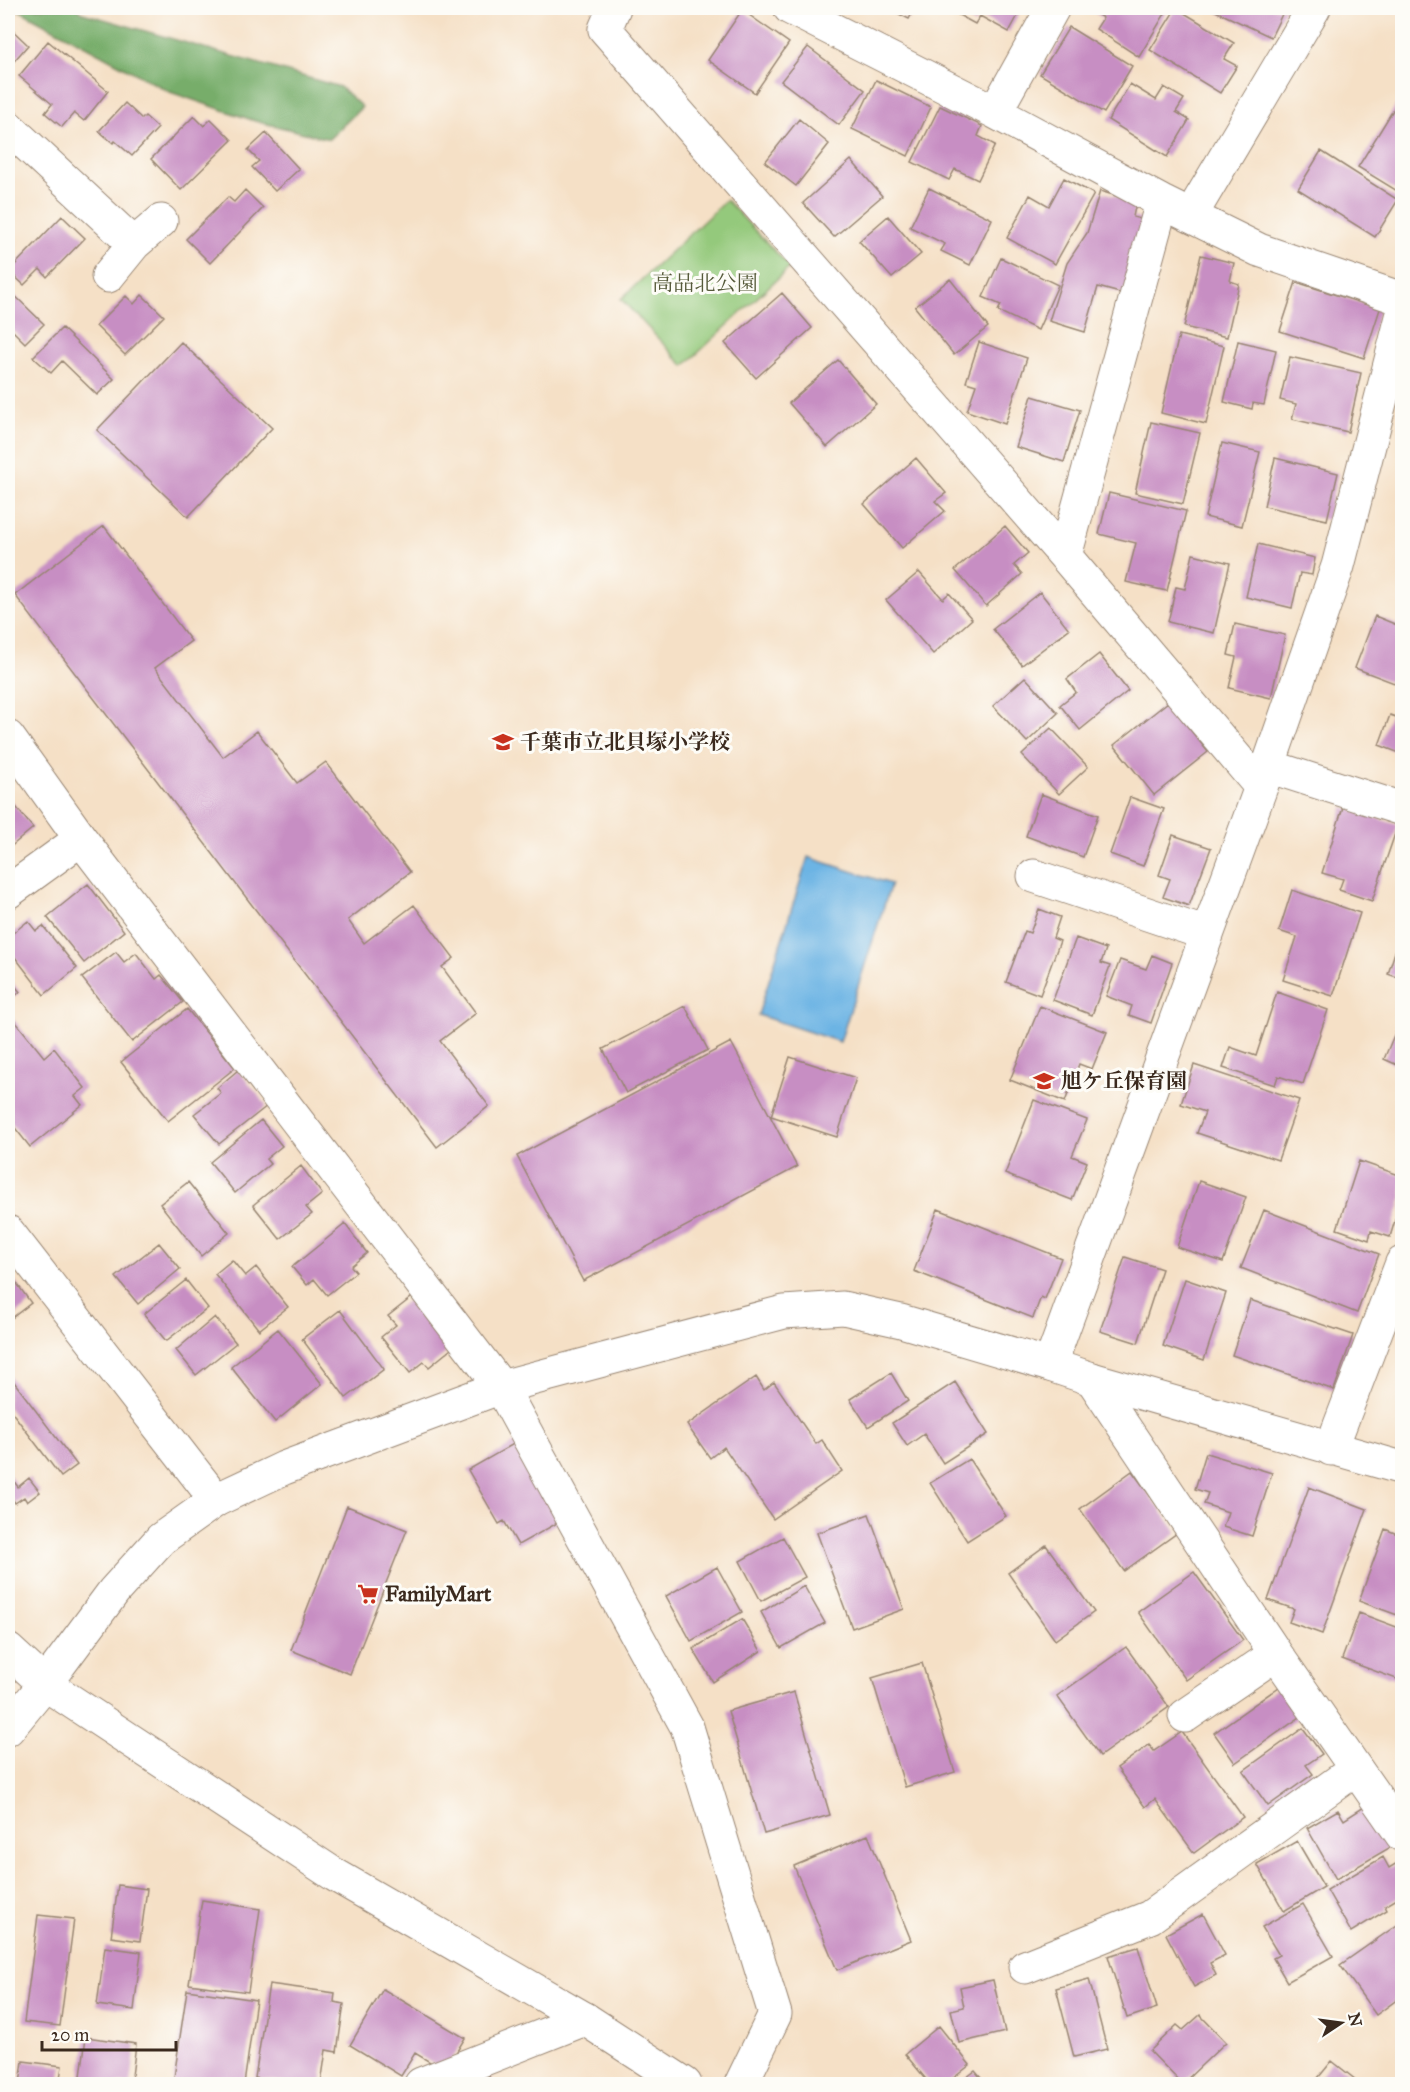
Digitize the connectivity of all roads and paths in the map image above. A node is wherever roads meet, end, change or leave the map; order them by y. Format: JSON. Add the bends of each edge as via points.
{"nodes":[{"id":1,"x":615,"y":8,"type":"edge"},
{"id":2,"x":793,"y":8,"type":"edge"},
{"id":3,"x":1053,"y":8,"type":"edge"},
{"id":4,"x":1314,"y":8,"type":"edge"},
{"id":5,"x":995,"y":112,"type":"junction"},
{"id":6,"x":8,"y":127,"type":"edge"},
{"id":7,"x":1177,"y":209,"type":"junction"},
{"id":8,"x":161,"y":221,"type":"dead end"},
{"id":9,"x":134,"y":244,"type":"junction"},
{"id":10,"x":108,"y":276,"type":"dead end"},
{"id":11,"x":1402,"y":299,"type":"edge"},
{"id":12,"x":1402,"y":316,"type":"edge"},
{"id":13,"x":1065,"y":556,"type":"junction"},
{"id":14,"x":8,"y":737,"type":"edge"},
{"id":15,"x":1264,"y":776,"type":"junction"},
{"id":16,"x":1402,"y":809,"type":"edge"},
{"id":17,"x":81,"y":839,"type":"junction"},
{"id":18,"x":1034,"y":876,"type":"dead end"},
{"id":19,"x":8,"y":892,"type":"edge"},
{"id":20,"x":1207,"y":934,"type":"junction"},
{"id":21,"x":8,"y":1232,"type":"edge"},
{"id":22,"x":1402,"y":1263,"type":"edge"},
{"id":23,"x":1050,"y":1365,"type":"junction"},
{"id":24,"x":1092,"y":1379,"type":"junction"},
{"id":25,"x":501,"y":1387,"type":"junction"},
{"id":26,"x":1331,"y":1449,"type":"junction"},
{"id":27,"x":1402,"y":1468,"type":"edge"},
{"id":28,"x":216,"y":1500,"type":"junction"},
{"id":29,"x":8,"y":1650,"type":"edge"},
{"id":30,"x":1276,"y":1654,"type":"junction"},
{"id":31,"x":45,"y":1684,"type":"junction"},
{"id":32,"x":1185,"y":1716,"type":"dead end"},
{"id":33,"x":8,"y":1729,"type":"edge"},
{"id":34,"x":1356,"y":1769,"type":"junction"},
{"id":35,"x":1402,"y":1835,"type":"edge"},
{"id":36,"x":1025,"y":1967,"type":"dead end"},
{"id":37,"x":585,"y":2019,"type":"junction"},
{"id":38,"x":421,"y":2085,"type":"edge"},
{"id":39,"x":686,"y":2085,"type":"edge"},
{"id":40,"x":741,"y":2085,"type":"edge"}],
"edges":[{"from":1,"to":13,"type":"street","via":[[605,29]]},
{"from":2,"to":5,"type":"street"},
{"from":3,"to":5,"type":"street"},
{"from":4,"to":7,"type":"street"},
{"from":5,"to":7,"type":"street"},
{"from":6,"to":9,"type":"street"},
{"from":7,"to":11,"type":"street","via":[[1259,250]]},
{"from":7,"to":13,"type":"street"},
{"from":8,"to":9,"type":"street"},
{"from":9,"to":10,"type":"street"},
{"from":12,"to":15,"type":"street","via":[[1338,566]]},
{"from":13,"to":15,"type":"street"},
{"from":14,"to":17,"type":"street"},
{"from":15,"to":16,"type":"street"},
{"from":15,"to":20,"type":"street"},
{"from":17,"to":19,"type":"street"},
{"from":17,"to":25,"type":"street"},
{"from":18,"to":20,"type":"street"},
{"from":20,"to":23,"type":"street"},
{"from":21,"to":28,"type":"street"},
{"from":22,"to":26,"type":"street"},
{"from":23,"to":24,"type":"street"},
{"from":23,"to":25,"type":"street","via":[[843,1308],[784,1312]]},
{"from":24,"to":26,"type":"street"},
{"from":24,"to":30,"type":"street"},
{"from":25,"to":28,"type":"street","via":[[284,1468]]},
{"from":25,"to":40,"type":"street","via":[[687,1727],[775,2014]]},
{"from":26,"to":27,"type":"street"},
{"from":28,"to":31,"type":"street","via":[[161,1539],[114,1591]]},
{"from":29,"to":31,"type":"street"},
{"from":30,"to":32,"type":"street"},
{"from":30,"to":34,"type":"street"},
{"from":31,"to":33,"type":"street"},
{"from":31,"to":37,"type":"street","via":[[335,1875]]},
{"from":34,"to":35,"type":"street"},
{"from":34,"to":36,"type":"street","via":[[1150,1917]]},
{"from":37,"to":38,"type":"street"},
{"from":37,"to":39,"type":"street"}]}
